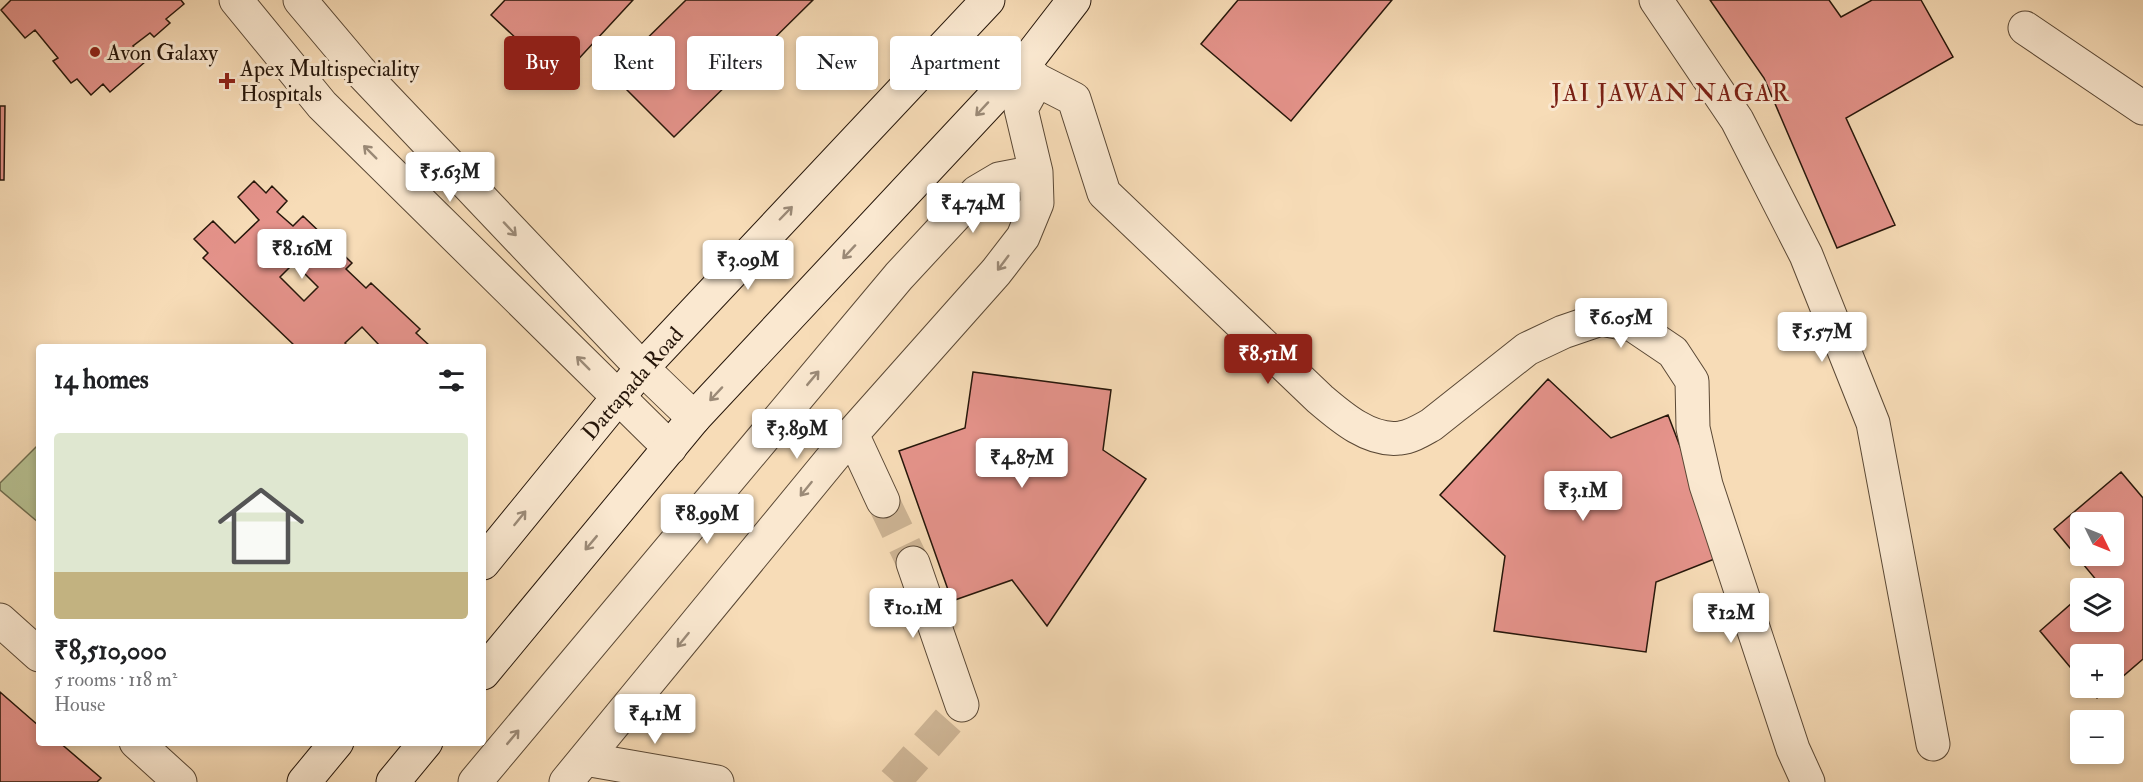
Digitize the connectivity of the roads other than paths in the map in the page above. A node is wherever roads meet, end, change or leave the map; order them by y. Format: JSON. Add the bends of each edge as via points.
{"nodes":[{"id":1,"x":236,"y":0,"type":"edge"},
{"id":2,"x":300,"y":0,"type":"edge"},
{"id":3,"x":988,"y":0,"type":"edge"},
{"id":4,"x":1074,"y":0,"type":"edge"},
{"id":5,"x":1656,"y":0,"type":"edge"},
{"id":6,"x":2025,"y":28,"type":"dead end"},
{"id":7,"x":358,"y":70,"type":"junction"},
{"id":8,"x":1030,"y":73,"type":"junction"},
{"id":9,"x":322,"y":105,"type":"junction"},
{"id":10,"x":2143,"y":108,"type":"edge"},
{"id":11,"x":1036,"y":172,"type":"junction"},
{"id":12,"x":642,"y":368,"type":"junction"},
{"id":13,"x":618,"y":397,"type":"junction"},
{"id":14,"x":694,"y":418,"type":"junction"},
{"id":15,"x":852,"y":434,"type":"junction"},
{"id":16,"x":670,"y":448,"type":"junction"},
{"id":17,"x":883,"y":501,"type":"tunnel mouth"},
{"id":18,"x":486,"y":559,"type":"edge"},
{"id":19,"x":913,"y":563,"type":"tunnel mouth"},
{"id":20,"x":0,"y":620,"type":"edge"},
{"id":21,"x":36,"y":652,"type":"edge"},
{"id":22,"x":486,"y":670,"type":"edge"},
{"id":23,"x":962,"y":705,"type":"dead end"},
{"id":24,"x":1933,"y":744,"type":"dead end"},
{"id":25,"x":140,"y":746,"type":"edge"},
{"id":26,"x":334,"y":746,"type":"edge"},
{"id":27,"x":576,"y":770,"type":"edge"},
{"id":28,"x":180,"y":782,"type":"edge"},
{"id":29,"x":304,"y":782,"type":"edge"},
{"id":30,"x":475,"y":782,"type":"edge"},
{"id":31,"x":717,"y":782,"type":"edge"},
{"id":32,"x":1808,"y":782,"type":"edge"}],
"edges":[{"from":1,"to":9,"type":"street"},
{"from":2,"to":7,"type":"street"},
{"from":12,"to":3,"type":"street","name":"Dattapada Road","one_way":true},
{"from":4,"to":8,"type":"street"},
{"from":5,"to":24,"type":"street","via":[[1737,120],[1806,255],[1873,423]]},
{"from":6,"to":10,"type":"street"},
{"from":7,"to":9,"type":"street"},
{"from":7,"to":12,"type":"street","one_way":true},
{"from":8,"to":11,"type":"street","via":[[1021,109]]},
{"from":8,"to":14,"type":"street","one_way":true},
{"from":8,"to":32,"type":"street","via":[[1074,99],[1104,193],[1347,422],[1400,439],[1415,434],[1527,349],[1601,319],[1633,325],[1673,352],[1692,381],[1693,428],[1706,485],[1793,749]]},
{"from":13,"to":9,"type":"street","one_way":true},
{"from":11,"to":15,"type":"street","one_way":true,"via":[[1037,203],[1023,237]]},
{"from":30,"to":11,"type":"street","one_way":true,"via":[[899,276],[977,192],[999,179]]},
{"from":12,"to":13,"type":"street","name":"Dattapada Road"},
{"from":12,"to":14,"type":"street"},
{"from":13,"to":16,"type":"street"},
{"from":18,"to":13,"type":"street","name":"Dattapada Road","one_way":true},
{"from":14,"to":16,"type":"street"},
{"from":15,"to":17,"type":"street"},
{"from":15,"to":27,"type":"street","one_way":true},
{"from":16,"to":22,"type":"street","one_way":true},
{"from":19,"to":23,"type":"street"},
{"from":20,"to":21,"type":"street"},
{"from":25,"to":28,"type":"street"},
{"from":26,"to":29,"type":"street"},
{"from":27,"to":31,"type":"street"}]}
